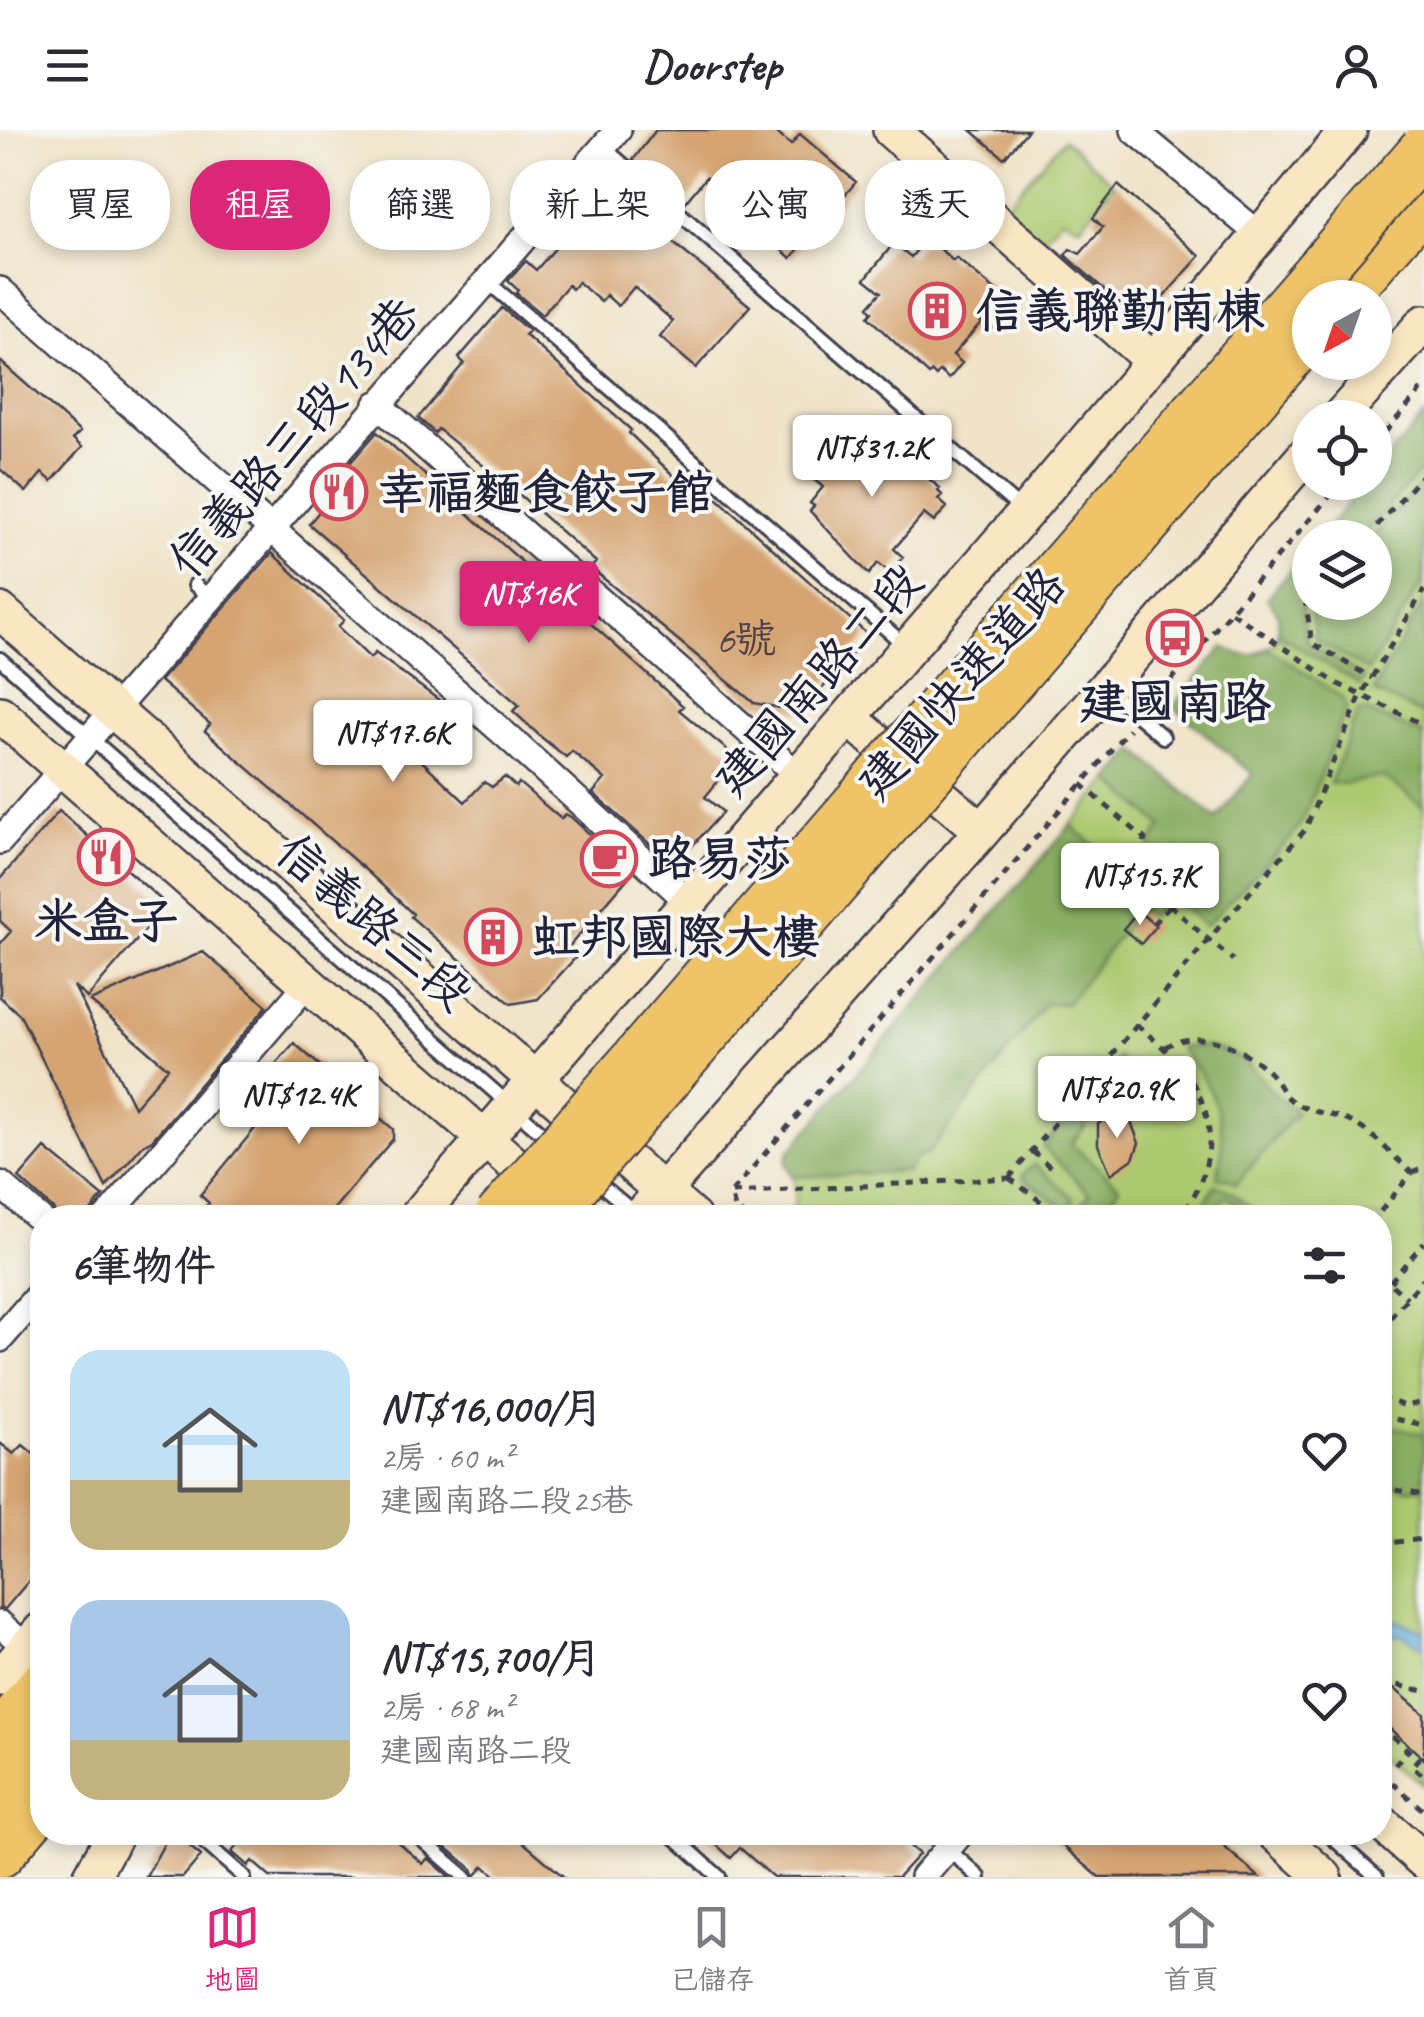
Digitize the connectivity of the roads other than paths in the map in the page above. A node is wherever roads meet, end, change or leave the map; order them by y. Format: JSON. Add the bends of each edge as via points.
{"nodes":[{"id":1,"x":891,"y":130,"type":"edge"},
{"id":2,"x":1134,"y":130,"type":"edge"},
{"id":3,"x":1349,"y":130,"type":"edge"},
{"id":4,"x":610,"y":139,"type":"edge"},
{"id":5,"x":1424,"y":150,"type":"edge"},
{"id":6,"x":1424,"y":203,"type":"edge"},
{"id":7,"x":1261,"y":236,"type":"junction"},
{"id":8,"x":1358,"y":280,"type":"edge"},
{"id":9,"x":487,"y":281,"type":"junction"},
{"id":10,"x":0,"y":290,"type":"edge"},
{"id":11,"x":1424,"y":323,"type":"edge"},
{"id":12,"x":1292,"y":355,"type":"edge"},
{"id":13,"x":1152,"y":360,"type":"junction"},
{"id":14,"x":1355,"y":400,"type":"edge"},
{"id":15,"x":376,"y":404,"type":"junction"},
{"id":16,"x":1292,"y":471,"type":"edge"},
{"id":17,"x":1025,"y":513,"type":"junction"},
{"id":18,"x":268,"y":530,"type":"junction"},
{"id":19,"x":0,"y":610,"type":"edge"},
{"id":20,"x":908,"y":649,"type":"junction"},
{"id":21,"x":0,"y":659,"type":"edge"},
{"id":22,"x":1104,"y":688,"type":"junction"},
{"id":23,"x":114,"y":710,"type":"junction"},
{"id":24,"x":0,"y":714,"type":"edge"},
{"id":25,"x":849,"y":718,"type":"junction"},
{"id":26,"x":90,"y":737,"type":"junction"},
{"id":27,"x":1163,"y":738,"type":"dead end"},
{"id":28,"x":64,"y":766,"type":"junction"},
{"id":29,"x":799,"y":776,"type":"junction"},
{"id":30,"x":982,"y":832,"type":"junction"},
{"id":31,"x":0,"y":841,"type":"edge"},
{"id":32,"x":690,"y":903,"type":"junction"},
{"id":33,"x":309,"y":982,"type":"junction"},
{"id":34,"x":536,"y":1081,"type":"junction"},
{"id":35,"x":512,"y":1108,"type":"junction"},
{"id":36,"x":485,"y":1138,"type":"junction"},
{"id":37,"x":0,"y":1184,"type":"edge"},
{"id":38,"x":117,"y":1205,"type":"edge"},
{"id":39,"x":427,"y":1205,"type":"edge"},
{"id":40,"x":509,"y":1205,"type":"edge"},
{"id":41,"x":557,"y":1205,"type":"edge"},
{"id":42,"x":561,"y":1205,"type":"edge"},
{"id":43,"x":637,"y":1205,"type":"edge"},
{"id":44,"x":640,"y":1205,"type":"edge"},
{"id":45,"x":650,"y":1205,"type":"edge"},
{"id":46,"x":30,"y":1210,"type":"edge"},
{"id":47,"x":30,"y":1305,"type":"edge"},
{"id":48,"x":0,"y":1340,"type":"edge"},
{"id":49,"x":0,"y":1624,"type":"edge"},
{"id":50,"x":30,"y":1648,"type":"edge"},
{"id":51,"x":30,"y":1659,"type":"edge"},
{"id":52,"x":30,"y":1670,"type":"edge"},
{"id":53,"x":0,"y":1678,"type":"edge"},
{"id":54,"x":0,"y":1736,"type":"edge"},
{"id":55,"x":30,"y":1758,"type":"edge"},
{"id":56,"x":0,"y":1793,"type":"edge"},
{"id":57,"x":30,"y":1818,"type":"edge"},
{"id":58,"x":1392,"y":1832,"type":"edge"},
{"id":59,"x":45,"y":1845,"type":"edge"},
{"id":60,"x":109,"y":1845,"type":"edge"},
{"id":61,"x":208,"y":1845,"type":"edge"},
{"id":62,"x":428,"y":1845,"type":"edge"},
{"id":63,"x":684,"y":1845,"type":"edge"},
{"id":64,"x":942,"y":1845,"type":"edge"},
{"id":65,"x":952,"y":1845,"type":"edge"},
{"id":66,"x":1288,"y":1845,"type":"edge"},
{"id":67,"x":1341,"y":1845,"type":"edge"},
{"id":68,"x":0,"y":1853,"type":"edge"},
{"id":69,"x":1424,"y":1860,"type":"edge"},
{"id":70,"x":16,"y":1877,"type":"edge"},
{"id":71,"x":91,"y":1877,"type":"edge"},
{"id":72,"x":244,"y":1877,"type":"edge"},
{"id":73,"x":465,"y":1877,"type":"edge"},
{"id":74,"x":720,"y":1877,"type":"edge"},
{"id":75,"x":923,"y":1877,"type":"edge"},
{"id":76,"x":979,"y":1877,"type":"edge"},
{"id":77,"x":1324,"y":1877,"type":"edge"},
{"id":78,"x":1377,"y":1877,"type":"edge"}],
"edges":[{"from":1,"to":13,"type":"street"},
{"from":2,"to":7,"type":"street"},
{"from":3,"to":7,"type":"street","name":"建國南路二段"},
{"from":4,"to":9,"type":"street","name":"信義路三段134巷"},
{"from":4,"to":17,"type":"lane"},
{"from":5,"to":40,"type":"highway","name":"建國快速道路","bridge":true},
{"from":6,"to":8,"type":"highway"},
{"from":7,"to":13,"type":"street","name":"建國南路二段"},
{"from":9,"to":15,"type":"street","name":"信義路三段134巷"},
{"from":9,"to":20,"type":"lane"},
{"from":10,"to":18,"type":"street"},
{"from":11,"to":14,"type":"street"},
{"from":12,"to":41,"type":"highway","name":"建國快速道路","bridge":true},
{"from":13,"to":17,"type":"street","name":"建國南路二段"},
{"from":15,"to":18,"type":"street","name":"信義路三段134巷"},
{"from":15,"to":29,"type":"street"},
{"from":16,"to":22,"type":"street"},
{"from":17,"to":20,"type":"street","name":"建國南路二段"},
{"from":18,"to":23,"type":"street","name":"信義路三段134巷","via":[[202,591]]},
{"from":18,"to":32,"type":"street"},
{"from":19,"to":23,"type":"street","name":"信義路三段"},
{"from":20,"to":25,"type":"street","name":"建國南路二段"},
{"from":21,"to":26,"type":"lane","name":"信義路三段"},
{"from":22,"to":27,"type":"lane"},
{"from":22,"to":30,"type":"street"},
{"from":23,"to":26,"type":"street","name":"信義路三段134巷"},
{"from":23,"to":34,"type":"street","name":"信義路三段"},
{"from":24,"to":28,"type":"street","name":"信義路三段"},
{"from":25,"to":29,"type":"street","name":"建國南路二段"},
{"from":25,"to":30,"type":"street"},
{"from":26,"to":28,"type":"street","name":"信義路三段134巷"},
{"from":26,"to":35,"type":"lane","name":"信義路三段"},
{"from":28,"to":31,"type":"street","name":"信義路三段134巷"},
{"from":28,"to":33,"type":"street","name":"信義路三段"},
{"from":29,"to":32,"type":"street","name":"建國南路二段"},
{"from":30,"to":45,"type":"street"},
{"from":32,"to":34,"type":"street","name":"建國南路二段"},
{"from":33,"to":36,"type":"street","name":"信義路三段"},
{"from":33,"to":38,"type":"street"},
{"from":34,"to":35,"type":"street","name":"建國南路二段"},
{"from":34,"to":44,"type":"street","name":"信義路三段"},
{"from":35,"to":36,"type":"street","name":"建國南路二段"},
{"from":35,"to":43,"type":"lane","name":"信義路三段"},
{"from":36,"to":39,"type":"street","name":"建國南路二段"},
{"from":36,"to":42,"type":"street","name":"信義路三段"},
{"from":37,"to":46,"type":"street"},
{"from":47,"to":48,"type":"street"},
{"from":49,"to":50,"type":"street"},
{"from":51,"to":53,"type":"street"},
{"from":52,"to":54,"type":"highway"},
{"from":55,"to":56,"type":"highway"},
{"from":57,"to":68,"type":"highway"},
{"from":58,"to":69,"type":"street"},
{"from":59,"to":70,"type":"highway"},
{"from":60,"to":71,"type":"street"},
{"from":61,"to":72,"type":"lane"},
{"from":62,"to":73,"type":"lane"},
{"from":63,"to":74,"type":"lane"},
{"from":64,"to":75,"type":"street"},
{"from":65,"to":76,"type":"lane"},
{"from":66,"to":77,"type":"street"},
{"from":67,"to":78,"type":"lane"}]}
